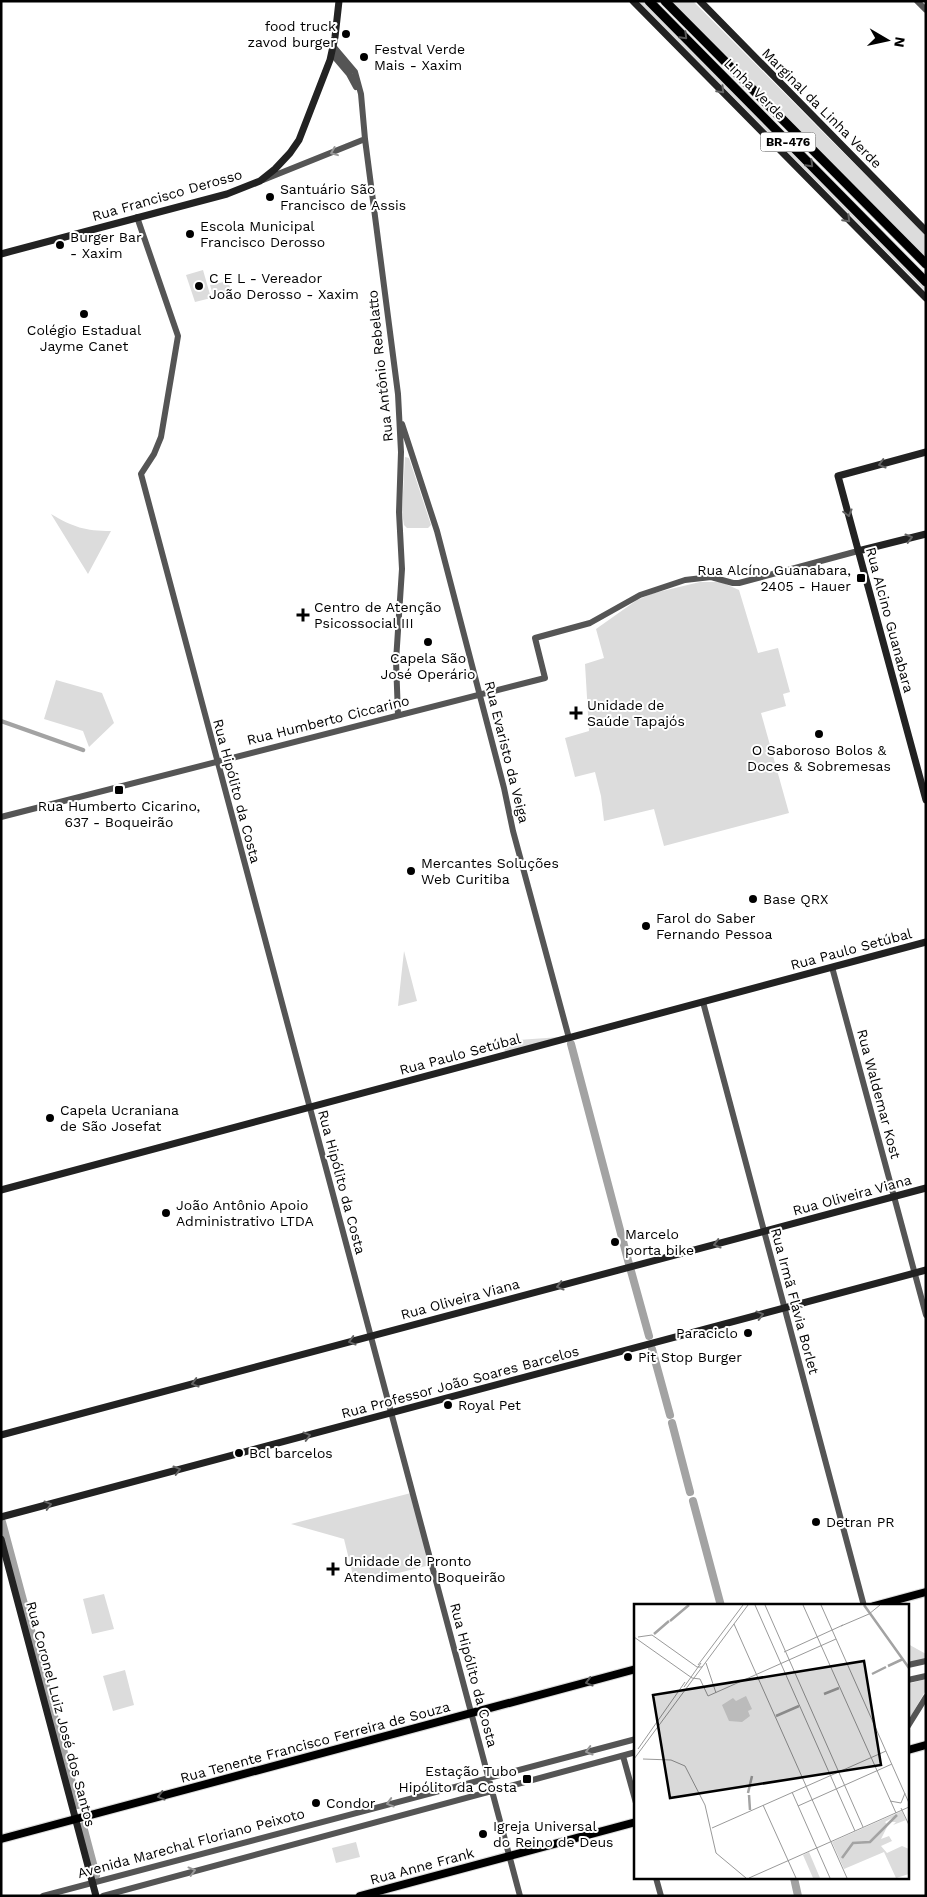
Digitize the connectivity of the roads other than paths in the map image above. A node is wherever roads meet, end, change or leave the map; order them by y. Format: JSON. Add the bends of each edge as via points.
{"nodes":[{"id":1,"x":339,"y":1,"type":"edge"},
{"id":2,"x":633,"y":1,"type":"edge"},
{"id":3,"x":649,"y":1,"type":"edge"},
{"id":4,"x":665,"y":1,"type":"edge"},
{"id":5,"x":700,"y":1,"type":"edge"},
{"id":6,"x":917,"y":1,"type":"edge"},
{"id":7,"x":926,"y":10,"type":"edge"},
{"id":8,"x":333,"y":50,"type":"junction"},
{"id":9,"x":366,"y":139,"type":"junction"},
{"id":10,"x":260,"y":181,"type":"junction"},
{"id":11,"x":137,"y":217,"type":"junction"},
{"id":12,"x":926,"y":231,"type":"edge"},
{"id":13,"x":1,"y":254,"type":"edge"},
{"id":14,"x":926,"y":264,"type":"edge"},
{"id":15,"x":926,"y":282,"type":"edge"},
{"id":16,"x":926,"y":298,"type":"edge"},
{"id":17,"x":400,"y":416,"type":"junction"},
{"id":18,"x":926,"y":452,"type":"edge"},
{"id":19,"x":412,"y":454,"type":"junction"},
{"id":20,"x":402,"y":456,"type":"junction"},
{"id":21,"x":926,"y":534,"type":"edge"},
{"id":22,"x":858,"y":551,"type":"junction"},
{"id":23,"x":480,"y":694,"type":"junction"},
{"id":24,"x":398,"y":715,"type":"junction"},
{"id":25,"x":217,"y":762,"type":"junction"},
{"id":26,"x":926,"y":800,"type":"edge"},
{"id":27,"x":1,"y":817,"type":"edge"},
{"id":28,"x":926,"y":942,"type":"edge"},
{"id":29,"x":832,"y":967,"type":"junction"},
{"id":30,"x":702,"y":1002,"type":"junction"},
{"id":31,"x":569,"y":1038,"type":"junction"},
{"id":32,"x":309,"y":1108,"type":"junction"},
{"id":33,"x":926,"y":1188,"type":"edge"},
{"id":34,"x":1,"y":1190,"type":"edge"},
{"id":35,"x":894,"y":1197,"type":"junction"},
{"id":36,"x":764,"y":1232,"type":"junction"},
{"id":37,"x":926,"y":1270,"type":"edge"},
{"id":38,"x":914,"y":1273,"type":"junction"},
{"id":39,"x":784,"y":1308,"type":"junction"},
{"id":40,"x":926,"y":1315,"type":"edge"},
{"id":41,"x":370,"y":1336,"type":"junction"},
{"id":42,"x":391,"y":1413,"type":"junction"},
{"id":43,"x":1,"y":1435,"type":"edge"},
{"id":44,"x":1,"y":1517,"type":"edge"},
{"id":45,"x":1,"y":1539,"type":"edge"},
{"id":46,"x":926,"y":1592,"type":"edge"},
{"id":47,"x":863,"y":1604,"type":"edge"},
{"id":48,"x":881,"y":1604,"type":"edge"},
{"id":49,"x":926,"y":1661,"type":"edge"},
{"id":50,"x":910,"y":1665,"type":"edge"},
{"id":51,"x":634,"y":1670,"type":"edge"},
{"id":52,"x":926,"y":1676,"type":"edge"},
{"id":53,"x":910,"y":1680,"type":"edge"},
{"id":54,"x":926,"y":1697,"type":"edge"},
{"id":55,"x":471,"y":1713,"type":"junction"},
{"id":56,"x":910,"y":1723,"type":"edge"},
{"id":57,"x":634,"y":1740,"type":"edge"},
{"id":58,"x":926,"y":1745,"type":"edge"},
{"id":59,"x":910,"y":1749,"type":"edge"},
{"id":60,"x":634,"y":1753,"type":"edge"},
{"id":61,"x":623,"y":1756,"type":"junction"},
{"id":62,"x":488,"y":1777,"type":"junction"},
{"id":63,"x":492,"y":1792,"type":"junction"},
{"id":64,"x":634,"y":1796,"type":"edge"},
{"id":65,"x":76,"y":1819,"type":"junction"},
{"id":66,"x":634,"y":1823,"type":"edge"},
{"id":67,"x":1,"y":1839,"type":"edge"},
{"id":68,"x":509,"y":1856,"type":"junction"},
{"id":69,"x":657,"y":1880,"type":"edge"},
{"id":70,"x":93,"y":1882,"type":"junction"},
{"id":71,"x":42,"y":1896,"type":"edge"},
{"id":72,"x":96,"y":1896,"type":"edge"},
{"id":73,"x":103,"y":1896,"type":"edge"},
{"id":74,"x":360,"y":1896,"type":"edge"},
{"id":75,"x":520,"y":1896,"type":"edge"},
{"id":76,"x":661,"y":1896,"type":"edge"}],
"edges":[{"from":1,"to":8,"type":"main road","name":"Rua Francisco Derosso"},
{"from":2,"to":16,"type":"main road","one_way":true},
{"from":3,"to":15,"type":"highway","name":"Linha Verde","number":"BR-476","one_way":true},
{"from":4,"to":14,"type":"highway","name":"Linha Verde","number":"BR-476"},
{"from":5,"to":12,"type":"main road","name":"Marginal da Linha Verde"},
{"from":6,"to":7,"type":"street"},
{"from":8,"to":9,"type":"street","name":"Rua Antônio Rebelatto","via":[[355,72]]},
{"from":8,"to":10,"type":"main road","name":"Rua Francisco Derosso","via":[[299,140],[275,169]]},
{"from":9,"to":10,"type":"street","one_way":true},
{"from":9,"to":17,"type":"street","name":"Rua Antônio Rebelatto"},
{"from":10,"to":11,"type":"main road","name":"Rua Francisco Derosso","via":[[227,194]]},
{"from":11,"to":13,"type":"main road","name":"Rua Francisco Derosso"},
{"from":11,"to":25,"type":"street","name":"Rua Hipólito da Costa","via":[[178,336],[161,437],[141,474]]},
{"from":17,"to":19,"type":"street","name":"Rua Evaristo da Veiga"},
{"from":17,"to":20,"type":"street","name":"Rua Antônio Rebelatto"},
{"from":18,"to":22,"type":"main road","name":"Rua Alcino Guanabara","one_way":true,"via":[[838,476]]},
{"from":19,"to":20,"type":"street"},
{"from":19,"to":23,"type":"street","name":"Rua Evaristo da Veiga","via":[[437,531]]},
{"from":20,"to":24,"type":"street","name":"Rua Antônio Rebelatto","via":[[399,522],[402,570],[396,667]]},
{"from":22,"to":21,"type":"main road","one_way":true},
{"from":22,"to":23,"type":"street","name":"Rua Humberto Ciccarino","via":[[739,583],[711,577],[692,578],[640,594],[586,624],[535,638],[546,678]]},
{"from":22,"to":26,"type":"main road","name":"Rua Alcino Guanabara"},
{"from":23,"to":24,"type":"street","name":"Rua Humberto Ciccarino"},
{"from":23,"to":31,"type":"street","name":"Rua Evaristo da Veiga"},
{"from":24,"to":25,"type":"street","name":"Rua Humberto Ciccarino"},
{"from":25,"to":27,"type":"street","name":"Rua Humberto Ciccarino"},
{"from":25,"to":32,"type":"street","name":"Rua Hipólito da Costa"},
{"from":28,"to":29,"type":"main road","name":"Rua Paulo Setúbal"},
{"from":29,"to":30,"type":"main road","name":"Rua Paulo Setúbal"},
{"from":29,"to":35,"type":"street","name":"Rua Waldemar Kost"},
{"from":30,"to":31,"type":"main road","name":"Rua Paulo Setúbal"},
{"from":30,"to":36,"type":"street","name":"Rua Irmã Flávia Borlet"},
{"from":31,"to":32,"type":"main road","name":"Rua Paulo Setúbal"},
{"from":32,"to":34,"type":"main road","name":"Rua Paulo Setúbal"},
{"from":32,"to":41,"type":"street","name":"Rua Hipólito da Costa"},
{"from":33,"to":35,"type":"main road","name":"Rua Oliveira Viana"},
{"from":35,"to":36,"type":"main road","name":"Rua Oliveira Viana"},
{"from":35,"to":38,"type":"street","name":"Rua Waldemar Kost"},
{"from":36,"to":39,"type":"street","name":"Rua Irmã Flávia Borlet"},
{"from":36,"to":41,"type":"main road","name":"Rua Oliveira Viana","one_way":true},
{"from":37,"to":38,"type":"main road","name":"Rua Professor João Soares Barcelos"},
{"from":38,"to":39,"type":"main road","name":"Rua Professor João Soares Barcelos"},
{"from":38,"to":40,"type":"street","name":"Rua Waldemar Kost"},
{"from":42,"to":39,"type":"main road","name":"Rua Professor João Soares Barcelos","one_way":true},
{"from":39,"to":47,"type":"street","name":"Rua Irmã Flávia Borlet"},
{"from":41,"to":42,"type":"street","name":"Rua Hipólito da Costa"},
{"from":41,"to":43,"type":"main road","name":"Rua Oliveira Viana","one_way":true},
{"from":44,"to":42,"type":"main road","name":"Rua Professor João Soares Barcelos","one_way":true},
{"from":42,"to":55,"type":"street","name":"Rua Hipólito da Costa"},
{"from":45,"to":65,"type":"main road","name":"Rua Coronel Luiz José dos Santos"},
{"from":46,"to":48,"type":"main road"},
{"from":49,"to":50,"type":"street"},
{"from":51,"to":55,"type":"main road","name":"Rua Tenente Francisco Ferreira de Souza","one_way":true},
{"from":52,"to":53,"type":"street"},
{"from":54,"to":56,"type":"street"},
{"from":55,"to":62,"type":"street","name":"Rua Hipólito da Costa"},
{"from":55,"to":65,"type":"main road","name":"Rua Tenente Francisco Ferreira de Souza","one_way":true},
{"from":57,"to":62,"type":"street","name":"Avenida Marechal Floriano Peixoto","one_way":true},
{"from":58,"to":59,"type":"main road"},
{"from":60,"to":61,"type":"street","name":"Avenida Marechal Floriano Peixoto"},
{"from":61,"to":63,"type":"street","name":"Avenida Marechal Floriano Peixoto"},
{"from":61,"to":64,"type":"street"},
{"from":62,"to":63,"type":"street","name":"Rua Hipólito da Costa"},
{"from":62,"to":70,"type":"street","name":"Avenida Marechal Floriano Peixoto","one_way":true},
{"from":63,"to":68,"type":"street","name":"Rua Hipólito da Costa"},
{"from":73,"to":63,"type":"street","name":"Avenida Marechal Floriano Peixoto","one_way":true},
{"from":65,"to":67,"type":"main road","name":"Rua Tenente Francisco Ferreira de Souza"},
{"from":65,"to":70,"type":"main road","name":"Rua Coronel Luiz José dos Santos"},
{"from":66,"to":68,"type":"main road","name":"Rua Anne Frank"},
{"from":68,"to":74,"type":"main road","name":"Rua Anne Frank"},
{"from":68,"to":75,"type":"street","name":"Rua Hipólito da Costa"},
{"from":69,"to":76,"type":"street"},
{"from":70,"to":71,"type":"street","name":"Avenida Marechal Floriano Peixoto"},
{"from":70,"to":72,"type":"main road","name":"Rua Coronel Luiz José dos Santos"}]}
